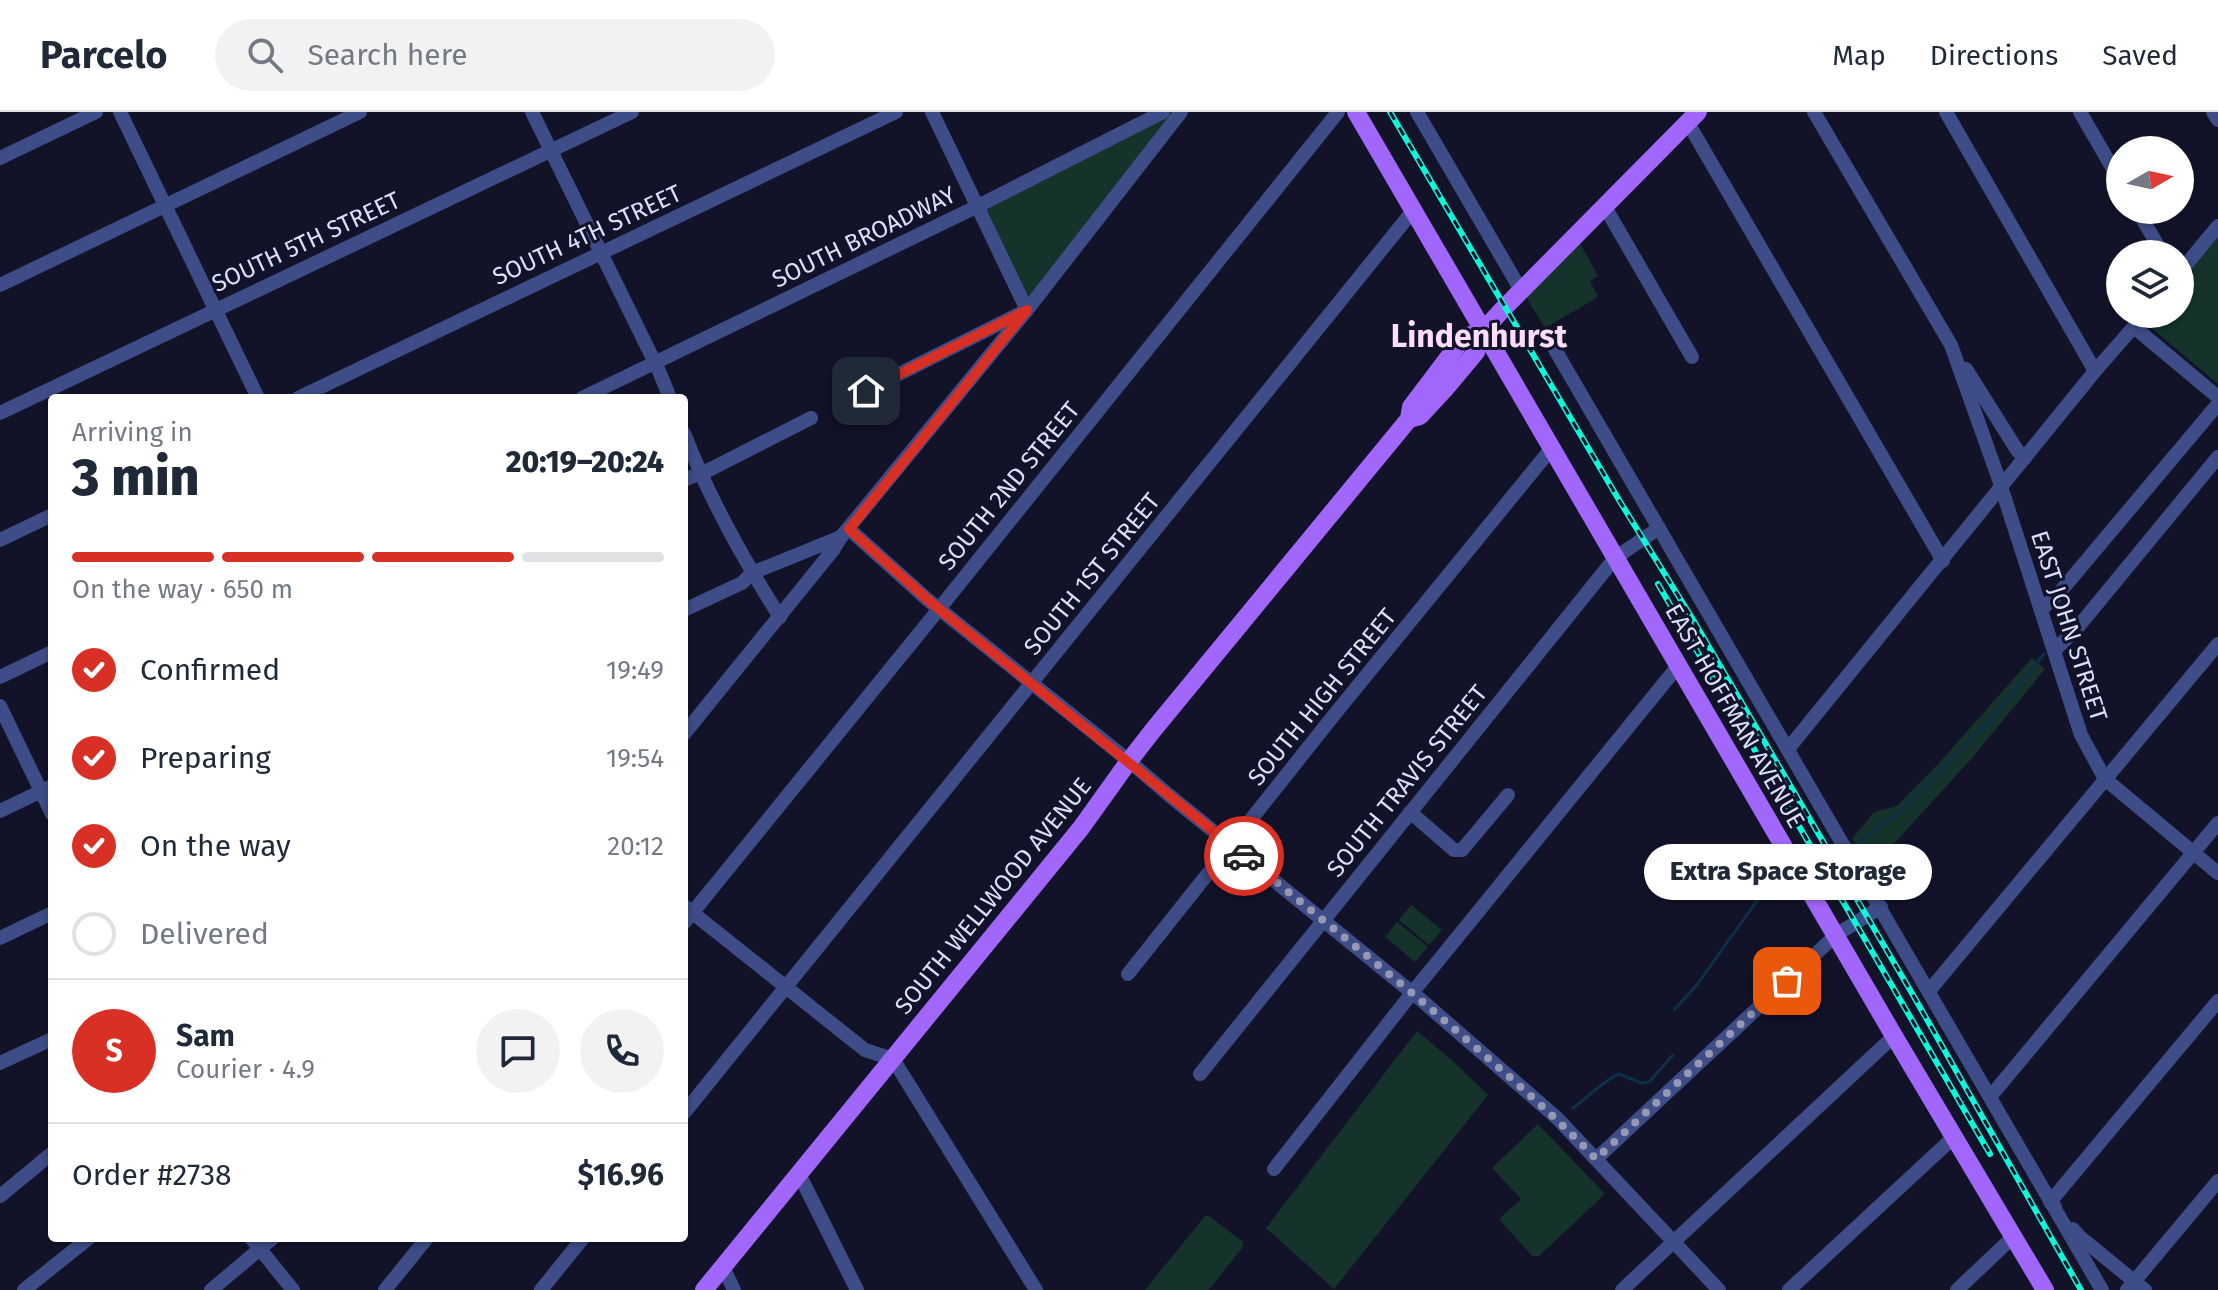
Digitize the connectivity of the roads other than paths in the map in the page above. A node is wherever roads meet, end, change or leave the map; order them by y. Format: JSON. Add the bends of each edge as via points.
{"nodes":[{"id":1,"x":96,"y":112,"type":"edge"},
{"id":2,"x":120,"y":112,"type":"edge"},
{"id":3,"x":360,"y":112,"type":"edge"},
{"id":4,"x":532,"y":112,"type":"edge"},
{"id":5,"x":632,"y":112,"type":"edge"},
{"id":6,"x":896,"y":112,"type":"edge"},
{"id":7,"x":932,"y":112,"type":"edge"},
{"id":8,"x":1163,"y":112,"type":"edge"},
{"id":9,"x":1181,"y":112,"type":"edge"},
{"id":10,"x":1338,"y":112,"type":"edge"},
{"id":11,"x":1356,"y":112,"type":"edge"},
{"id":12,"x":1418,"y":112,"type":"edge"},
{"id":13,"x":1814,"y":112,"type":"edge"},
{"id":14,"x":1946,"y":112,"type":"edge"},
{"id":15,"x":2080,"y":112,"type":"edge"},
{"id":16,"x":2213,"y":112,"type":"edge"},
{"id":17,"x":1693,"y":118,"type":"edge"},
{"id":18,"x":2218,"y":120,"type":"edge"},
{"id":19,"x":551,"y":151,"type":"junction"},
{"id":20,"x":2106,"y":157,"type":"edge"},
{"id":21,"x":0,"y":158,"type":"edge"},
{"id":22,"x":164,"y":205,"type":"junction"},
{"id":23,"x":978,"y":206,"type":"junction"},
{"id":24,"x":1605,"y":207,"type":"junction"},
{"id":25,"x":1412,"y":212,"type":"junction"},
{"id":26,"x":2218,"y":226,"type":"edge"},
{"id":27,"x":601,"y":252,"type":"junction"},
{"id":28,"x":2194,"y":255,"type":"edge"},
{"id":29,"x":0,"y":285,"type":"edge"},
{"id":30,"x":1522,"y":292,"type":"junction"},
{"id":31,"x":215,"y":310,"type":"junction"},
{"id":32,"x":1027,"y":310,"type":"junction"},
{"id":33,"x":2133,"y":328,"type":"edge"},
{"id":34,"x":2135,"y":328,"type":"edge"},
{"id":35,"x":1482,"y":332,"type":"junction"},
{"id":36,"x":1550,"y":341,"type":"dead end"},
{"id":37,"x":1951,"y":345,"type":"junction"},
{"id":38,"x":1692,"y":357,"type":"dead end"},
{"id":39,"x":655,"y":363,"type":"junction"},
{"id":40,"x":2095,"y":371,"type":"junction"},
{"id":41,"x":256,"y":394,"type":"edge"},
{"id":42,"x":306,"y":394,"type":"edge"},
{"id":43,"x":590,"y":394,"type":"edge"},
{"id":44,"x":668,"y":394,"type":"edge"},
{"id":45,"x":2218,"y":397,"type":"edge"},
{"id":46,"x":839,"y":404,"type":"dead end"},
{"id":47,"x":2218,"y":404,"type":"edge"},
{"id":48,"x":0,"y":413,"type":"edge"},
{"id":49,"x":811,"y":418,"type":"dead end"},
{"id":50,"x":688,"y":443,"type":"edge"},
{"id":51,"x":1551,"y":449,"type":"junction"},
{"id":52,"x":2218,"y":457,"type":"edge"},
{"id":53,"x":2025,"y":458,"type":"junction"},
{"id":54,"x":699,"y":472,"type":"junction"},
{"id":55,"x":688,"y":478,"type":"edge"},
{"id":56,"x":2000,"y":488,"type":"junction"},
{"id":57,"x":48,"y":517,"type":"edge"},
{"id":58,"x":1659,"y":528,"type":"junction"},
{"id":59,"x":845,"y":533,"type":"junction"},
{"id":60,"x":0,"y":540,"type":"edge"},
{"id":61,"x":1615,"y":558,"type":"junction"},
{"id":62,"x":1943,"y":561,"type":"junction"},
{"id":63,"x":752,"y":573,"type":"junction"},
{"id":64,"x":688,"y":608,"type":"edge"},
{"id":65,"x":939,"y":609,"type":"junction"},
{"id":66,"x":2041,"y":610,"type":"junction"},
{"id":67,"x":780,"y":617,"type":"junction"},
{"id":68,"x":2218,"y":644,"type":"edge"},
{"id":69,"x":2054,"y":651,"type":"junction"},
{"id":70,"x":48,"y":654,"type":"edge"},
{"id":71,"x":1678,"y":666,"type":"junction"},
{"id":72,"x":0,"y":677,"type":"edge"},
{"id":73,"x":1031,"y":684,"type":"junction"},
{"id":74,"x":0,"y":706,"type":"edge"},
{"id":75,"x":688,"y":729,"type":"edge"},
{"id":76,"x":1788,"y":749,"type":"junction"},
{"id":77,"x":1129,"y":761,"type":"junction"},
{"id":78,"x":2105,"y":779,"type":"junction"},
{"id":79,"x":46,"y":789,"type":"edge"},
{"id":80,"x":1508,"y":795,"type":"dead end"},
{"id":81,"x":0,"y":811,"type":"edge"},
{"id":82,"x":1410,"y":812,"type":"junction"},
{"id":83,"x":2218,"y":823,"type":"edge"},
{"id":84,"x":1231,"y":845,"type":"junction"},
{"id":85,"x":2193,"y":852,"type":"junction"},
{"id":86,"x":2218,"y":873,"type":"edge"},
{"id":87,"x":1881,"y":907,"type":"junction"},
{"id":88,"x":688,"y":913,"type":"edge"},
{"id":89,"x":48,"y":915,"type":"edge"},
{"id":90,"x":688,"y":915,"type":"edge"},
{"id":91,"x":1324,"y":920,"type":"junction"},
{"id":92,"x":1836,"y":935,"type":"junction"},
{"id":93,"x":0,"y":938,"type":"edge"},
{"id":94,"x":1128,"y":974,"type":"dead end"},
{"id":95,"x":786,"y":988,"type":"junction"},
{"id":96,"x":1929,"y":991,"type":"junction"},
{"id":97,"x":1412,"y":993,"type":"junction"},
{"id":98,"x":2218,"y":1001,"type":"edge"},
{"id":99,"x":1894,"y":1036,"type":"junction"},
{"id":100,"x":48,"y":1041,"type":"edge"},
{"id":101,"x":893,"y":1059,"type":"junction"},
{"id":102,"x":0,"y":1063,"type":"edge"},
{"id":103,"x":1200,"y":1074,"type":"dead end"},
{"id":104,"x":1990,"y":1097,"type":"junction"},
{"id":105,"x":688,"y":1108,"type":"edge"},
{"id":106,"x":1954,"y":1137,"type":"junction"},
{"id":107,"x":48,"y":1156,"type":"edge"},
{"id":108,"x":1596,"y":1159,"type":"junction"},
{"id":109,"x":1274,"y":1169,"type":"dead end"},
{"id":110,"x":799,"y":1174,"type":"junction"},
{"id":111,"x":2218,"y":1181,"type":"edge"},
{"id":112,"x":0,"y":1196,"type":"edge"},
{"id":113,"x":2050,"y":1202,"type":"junction"},
{"id":114,"x":2013,"y":1237,"type":"junction"},
{"id":115,"x":84,"y":1242,"type":"edge"},
{"id":116,"x":254,"y":1242,"type":"edge"},
{"id":117,"x":269,"y":1242,"type":"edge"},
{"id":118,"x":424,"y":1242,"type":"edge"},
{"id":119,"x":580,"y":1242,"type":"edge"},
{"id":120,"x":1674,"y":1242,"type":"junction"},
{"id":121,"x":261,"y":1250,"type":"junction"},
{"id":122,"x":723,"y":1267,"type":"junction"},
{"id":123,"x":2136,"y":1287,"type":"edge"},
{"id":124,"x":24,"y":1290,"type":"edge"},
{"id":125,"x":211,"y":1290,"type":"edge"},
{"id":126,"x":293,"y":1290,"type":"edge"},
{"id":127,"x":385,"y":1290,"type":"edge"},
{"id":128,"x":541,"y":1290,"type":"edge"},
{"id":129,"x":704,"y":1290,"type":"edge"},
{"id":130,"x":734,"y":1290,"type":"edge"},
{"id":131,"x":857,"y":1290,"type":"edge"},
{"id":132,"x":1036,"y":1290,"type":"edge"},
{"id":133,"x":1622,"y":1290,"type":"edge"},
{"id":134,"x":1719,"y":1290,"type":"edge"},
{"id":135,"x":1789,"y":1290,"type":"edge"},
{"id":136,"x":1957,"y":1290,"type":"edge"},
{"id":137,"x":2045,"y":1290,"type":"edge"},
{"id":138,"x":2102,"y":1290,"type":"edge"}],
"edges":[{"from":1,"to":21,"type":"street"},
{"from":2,"to":22,"type":"street"},
{"from":3,"to":22,"type":"street"},
{"from":4,"to":19,"type":"street"},
{"from":5,"to":19,"type":"street","name":"SOUTH 5TH STREET"},
{"from":6,"to":27,"type":"street","name":"SOUTH 4TH STREET"},
{"from":7,"to":23,"type":"street"},
{"from":8,"to":23,"type":"street","name":"SOUTH BROADWAY"},
{"from":9,"to":32,"type":"street"},
{"from":10,"to":65,"type":"street","name":"SOUTH 2ND STREET"},
{"from":11,"to":25,"type":"main road","name":"EAST HOFFMAN AVENUE"},
{"from":12,"to":30,"type":"street"},
{"from":13,"to":37,"type":"street","name":"EAST JOHN STREET"},
{"from":14,"to":40,"type":"street"},
{"from":15,"to":20,"type":"street"},
{"from":16,"to":18,"type":"street"},
{"from":17,"to":24,"type":"main road","name":"SOUTH WELLWOOD AVENUE"},
{"from":17,"to":62,"type":"street"},
{"from":19,"to":27,"type":"street"},
{"from":19,"to":31,"type":"street","name":"SOUTH 5TH STREET"},
{"from":22,"to":29,"type":"street"},
{"from":22,"to":31,"type":"street"},
{"from":23,"to":32,"type":"street"},
{"from":23,"to":39,"type":"street","name":"SOUTH BROADWAY"},
{"from":24,"to":30,"type":"main road","name":"SOUTH WELLWOOD AVENUE"},
{"from":24,"to":38,"type":"street"},
{"from":25,"to":35,"type":"main road","name":"EAST HOFFMAN AVENUE"},
{"from":25,"to":73,"type":"street","name":"SOUTH 1ST STREET"},
{"from":26,"to":28,"type":"street"},
{"from":27,"to":39,"type":"street"},
{"from":27,"to":42,"type":"street","name":"SOUTH 4TH STREET"},
{"from":30,"to":35,"type":"main road","name":"SOUTH WELLWOOD AVENUE"},
{"from":31,"to":41,"type":"street"},
{"from":31,"to":48,"type":"street","name":"SOUTH 5TH STREET"},
{"from":32,"to":46,"type":"street"},
{"from":32,"to":59,"type":"street"},
{"from":33,"to":40,"type":"street"},
{"from":34,"to":45,"type":"street"},
{"from":35,"to":51,"type":"main road","name":"EAST HOFFMAN AVENUE"},
{"from":35,"to":77,"type":"main road","name":"SOUTH WELLWOOD AVENUE","via":[[1476,352],[1420,416],[1409,419]]},
{"from":36,"to":58,"type":"street","name":"EAST HOFFMAN AVENUE"},
{"from":37,"to":53,"type":"street","name":"EAST JOHN STREET"},
{"from":37,"to":56,"type":"street","name":"EAST JOHN STREET"},
{"from":39,"to":43,"type":"street","name":"SOUTH BROADWAY"},
{"from":39,"to":44,"type":"street"},
{"from":40,"to":53,"type":"street"},
{"from":47,"to":66,"type":"street"},
{"from":49,"to":54,"type":"street"},
{"from":50,"to":54,"type":"street"},
{"from":51,"to":61,"type":"main road","name":"EAST HOFFMAN AVENUE"},
{"from":51,"to":84,"type":"street","name":"SOUTH HIGH STREET"},
{"from":52,"to":69,"type":"street"},
{"from":53,"to":56,"type":"street"},
{"from":54,"to":55,"type":"street"},
{"from":54,"to":63,"type":"street"},
{"from":56,"to":62,"type":"street"},
{"from":56,"to":66,"type":"street","name":"EAST JOHN STREET"},
{"from":57,"to":60,"type":"street"},
{"from":58,"to":61,"type":"street","name":"SOUTH TRAVIS STREET"},
{"from":58,"to":76,"type":"street","name":"EAST HOFFMAN AVENUE"},
{"from":59,"to":63,"type":"street"},
{"from":59,"to":65,"type":"street"},
{"from":59,"to":67,"type":"street"},
{"from":61,"to":71,"type":"main road","name":"EAST HOFFMAN AVENUE"},
{"from":61,"to":82,"type":"street","name":"SOUTH TRAVIS STREET"},
{"from":62,"to":76,"type":"street"},
{"from":63,"to":64,"type":"street"},
{"from":63,"to":67,"type":"street"},
{"from":65,"to":73,"type":"street"},
{"from":65,"to":88,"type":"street","name":"SOUTH 2ND STREET"},
{"from":66,"to":69,"type":"street","name":"EAST JOHN STREET"},
{"from":67,"to":75,"type":"street"},
{"from":68,"to":78,"type":"street"},
{"from":69,"to":78,"type":"street","name":"EAST JOHN STREET","via":[[2081,735]]},
{"from":70,"to":72,"type":"street"},
{"from":71,"to":92,"type":"main road","name":"EAST HOFFMAN AVENUE"},
{"from":71,"to":97,"type":"street"},
{"from":73,"to":77,"type":"street"},
{"from":73,"to":95,"type":"street","name":"SOUTH 1ST STREET"},
{"from":74,"to":79,"type":"street"},
{"from":76,"to":87,"type":"street","name":"EAST HOFFMAN AVENUE"},
{"from":77,"to":84,"type":"street"},
{"from":77,"to":101,"type":"main road","name":"SOUTH WELLWOOD AVENUE"},
{"from":78,"to":85,"type":"street","name":"EAST JOHN STREET"},
{"from":78,"to":96,"type":"street"},
{"from":79,"to":81,"type":"street"},
{"from":80,"to":82,"type":"street","via":[[1458,851]]},
{"from":82,"to":91,"type":"street","name":"SOUTH TRAVIS STREET"},
{"from":83,"to":85,"type":"street"},
{"from":84,"to":91,"type":"street"},
{"from":84,"to":94,"type":"street","name":"SOUTH HIGH STREET"},
{"from":85,"to":86,"type":"street","name":"EAST JOHN STREET"},
{"from":85,"to":104,"type":"street"},
{"from":87,"to":92,"type":"street"},
{"from":87,"to":96,"type":"street","name":"EAST HOFFMAN AVENUE"},
{"from":89,"to":93,"type":"street"},
{"from":90,"to":95,"type":"street"},
{"from":91,"to":97,"type":"street"},
{"from":91,"to":103,"type":"street","name":"SOUTH TRAVIS STREET"},
{"from":92,"to":99,"type":"main road","name":"EAST HOFFMAN AVENUE"},
{"from":92,"to":108,"type":"street"},
{"from":95,"to":101,"type":"street","via":[[865,1050]]},
{"from":95,"to":105,"type":"street","name":"SOUTH 1ST STREET"},
{"from":96,"to":104,"type":"street","name":"EAST HOFFMAN AVENUE"},
{"from":97,"to":108,"type":"street","via":[[1557,1118]]},
{"from":97,"to":109,"type":"street"},
{"from":98,"to":113,"type":"street"},
{"from":99,"to":106,"type":"main road","name":"EAST HOFFMAN AVENUE"},
{"from":99,"to":120,"type":"street"},
{"from":100,"to":102,"type":"street"},
{"from":101,"to":110,"type":"main road","name":"SOUTH WELLWOOD AVENUE"},
{"from":101,"to":132,"type":"street"},
{"from":104,"to":113,"type":"street","name":"EAST HOFFMAN AVENUE"},
{"from":106,"to":114,"type":"main road","name":"EAST HOFFMAN AVENUE"},
{"from":106,"to":135,"type":"street"},
{"from":107,"to":112,"type":"street"},
{"from":108,"to":120,"type":"street"},
{"from":110,"to":122,"type":"main road","name":"SOUTH WELLWOOD AVENUE"},
{"from":110,"to":131,"type":"street"},
{"from":111,"to":123,"type":"street"},
{"from":113,"to":123,"type":"street"},
{"from":113,"to":138,"type":"street","name":"EAST HOFFMAN AVENUE"},
{"from":114,"to":136,"type":"street"},
{"from":114,"to":137,"type":"main road","name":"EAST HOFFMAN AVENUE"},
{"from":115,"to":124,"type":"street"},
{"from":116,"to":121,"type":"street"},
{"from":117,"to":121,"type":"street"},
{"from":118,"to":127,"type":"street"},
{"from":119,"to":128,"type":"street"},
{"from":120,"to":133,"type":"street"},
{"from":120,"to":134,"type":"street"},
{"from":121,"to":125,"type":"street"},
{"from":121,"to":126,"type":"street"},
{"from":122,"to":129,"type":"main road","name":"SOUTH WELLWOOD AVENUE"},
{"from":122,"to":130,"type":"street"}]}
